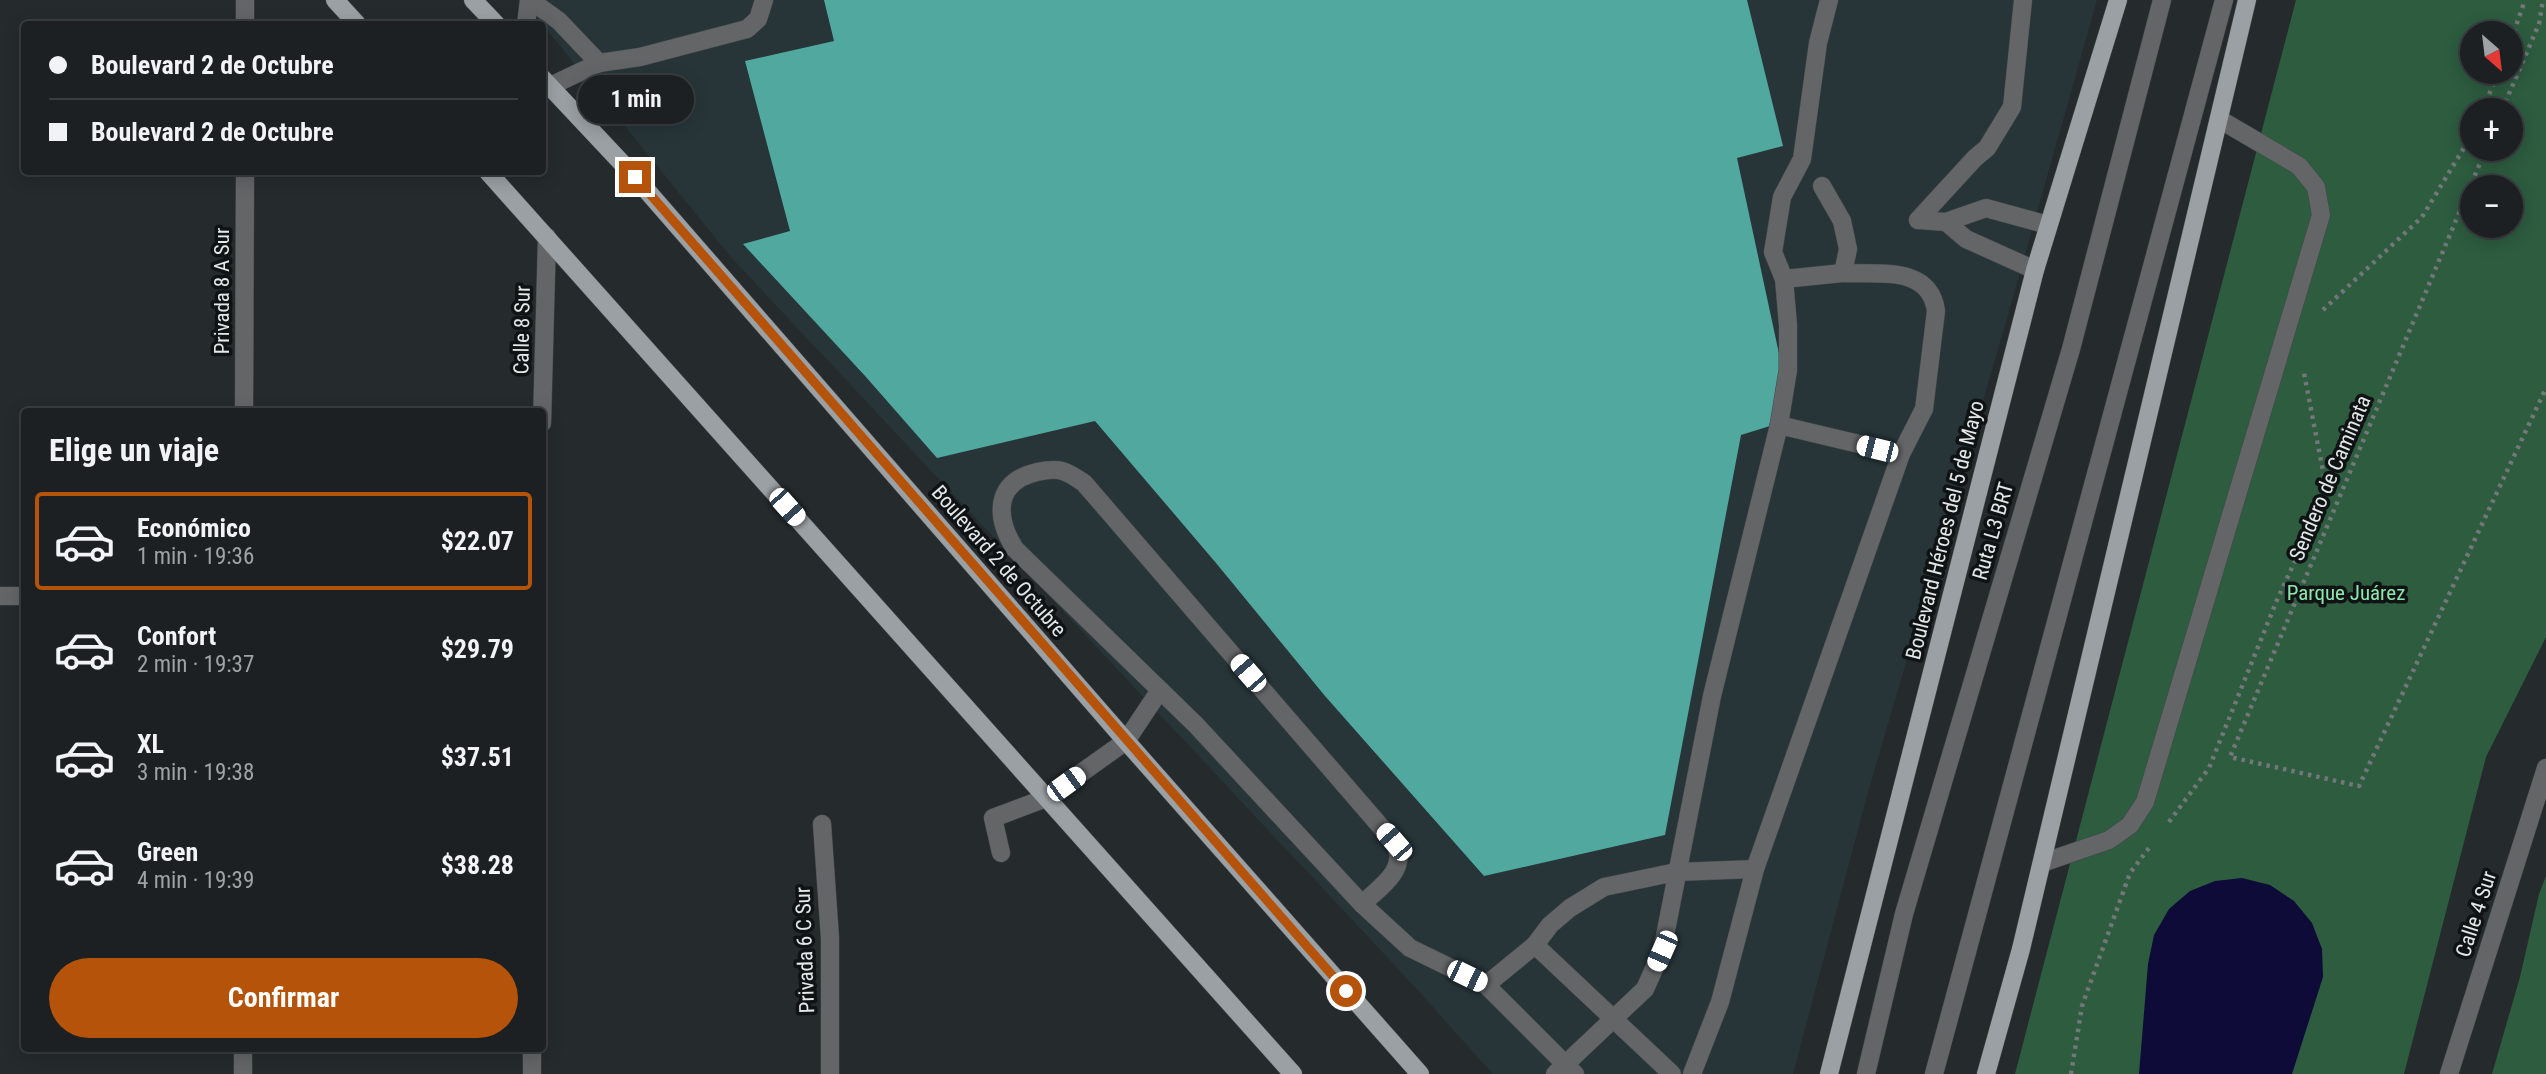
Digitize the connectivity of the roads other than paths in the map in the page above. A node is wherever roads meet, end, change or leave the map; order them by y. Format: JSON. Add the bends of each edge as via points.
{"nodes":[{"id":1,"x":245,"y":0,"type":"edge"},
{"id":2,"x":335,"y":0,"type":"edge"},
{"id":3,"x":473,"y":0,"type":"edge"},
{"id":4,"x":529,"y":0,"type":"edge"},
{"id":5,"x":764,"y":0,"type":"edge"},
{"id":6,"x":1829,"y":0,"type":"edge"},
{"id":7,"x":2118,"y":0,"type":"edge"},
{"id":8,"x":2162,"y":0,"type":"edge"},
{"id":9,"x":2224,"y":0,"type":"edge"},
{"id":10,"x":2247,"y":0,"type":"edge"},
{"id":11,"x":2022,"y":9,"type":"edge"},
{"id":12,"x":245,"y":21,"type":"edge"},
{"id":13,"x":355,"y":21,"type":"edge"},
{"id":14,"x":492,"y":21,"type":"edge"},
{"id":15,"x":526,"y":21,"type":"edge"},
{"id":16,"x":599,"y":63,"type":"junction"},
{"id":17,"x":546,"y":83,"type":"edge"},
{"id":18,"x":546,"y":86,"type":"edge"},
{"id":19,"x":2219,"y":119,"type":"junction"},
{"id":20,"x":245,"y":175,"type":"edge"},
{"id":21,"x":491,"y":175,"type":"edge"},
{"id":22,"x":1822,"y":186,"type":"dead end"},
{"id":23,"x":1946,"y":222,"type":"junction"},
{"id":24,"x":2048,"y":225,"type":"junction"},
{"id":25,"x":547,"y":237,"type":"junction"},
{"id":26,"x":2035,"y":270,"type":"junction"},
{"id":27,"x":1843,"y":273,"type":"junction"},
{"id":28,"x":1784,"y":279,"type":"junction"},
{"id":29,"x":244,"y":408,"type":"edge"},
{"id":30,"x":542,"y":408,"type":"edge"},
{"id":31,"x":1779,"y":425,"type":"junction"},
{"id":32,"x":1901,"y":454,"type":"junction"},
{"id":33,"x":0,"y":596,"type":"edge"},
{"id":34,"x":21,"y":596,"type":"edge"},
{"id":35,"x":1160,"y":690,"type":"junction"},
{"id":36,"x":1126,"y":741,"type":"junction"},
{"id":37,"x":2546,"y":768,"type":"edge"},
{"id":38,"x":1046,"y":798,"type":"junction"},
{"id":39,"x":822,"y":824,"type":"dead end"},
{"id":40,"x":1001,"y":853,"type":"dead end"},
{"id":41,"x":2042,"y":863,"type":"junction"},
{"id":42,"x":1755,"y":869,"type":"junction"},
{"id":43,"x":1676,"y":872,"type":"junction"},
{"id":44,"x":1362,"y":904,"type":"junction"},
{"id":45,"x":1535,"y":945,"type":"junction"},
{"id":46,"x":1486,"y":985,"type":"junction"},
{"id":47,"x":1612,"y":1020,"type":"junction"},
{"id":48,"x":243,"y":1052,"type":"edge"},
{"id":49,"x":532,"y":1052,"type":"edge"},
{"id":50,"x":1565,"y":1070,"type":"edge"},
{"id":51,"x":243,"y":1074,"type":"edge"},
{"id":52,"x":532,"y":1074,"type":"edge"},
{"id":53,"x":830,"y":1074,"type":"edge"},
{"id":54,"x":1293,"y":1074,"type":"edge"},
{"id":55,"x":1420,"y":1074,"type":"edge"},
{"id":56,"x":1672,"y":1074,"type":"edge"},
{"id":57,"x":1692,"y":1074,"type":"edge"},
{"id":58,"x":1829,"y":1074,"type":"edge"},
{"id":59,"x":1866,"y":1074,"type":"edge"},
{"id":60,"x":1934,"y":1074,"type":"edge"},
{"id":61,"x":1986,"y":1074,"type":"edge"},
{"id":62,"x":2449,"y":1074,"type":"edge"}],
"edges":[{"from":1,"to":12,"type":"street"},
{"from":2,"to":13,"type":"main road"},
{"from":3,"to":14,"type":"main road"},
{"from":4,"to":15,"type":"street"},
{"from":4,"to":16,"type":"street","via":[[559,21]]},
{"from":5,"to":16,"type":"street","via":[[758,19],[747,29]]},
{"from":6,"to":28,"type":"street","via":[[1818,43],[1802,159],[1780,207],[1773,252]]},
{"from":7,"to":24,"type":"main road","name":"Boulevard Héroes del 5 de Mayo"},
{"from":8,"to":59,"type":"street","name":"Ruta L3 BRT","via":[[2071,349],[1903,914]]},
{"from":9,"to":60,"type":"street"},
{"from":10,"to":19,"type":"main road"},
{"from":11,"to":23,"type":"street","via":[[2012,107],[1997,135],[1918,220]]},
{"from":16,"to":17,"type":"street"},
{"from":18,"to":36,"type":"main road","name":"Boulevard 2 de Octubre","via":[[644,188]]},
{"from":19,"to":41,"type":"main road"},
{"from":19,"to":41,"type":"street","via":[[2299,166],[2316,187],[2321,215],[2145,802],[2130,825],[2109,840]]},
{"from":20,"to":29,"type":"street","name":"Privada 8 A Sur"},
{"from":21,"to":25,"type":"main road"},
{"from":22,"to":27,"type":"street","via":[[1842,222],[1848,248]]},
{"from":23,"to":24,"type":"street","via":[[1986,208]]},
{"from":23,"to":26,"type":"street","via":[[1966,239]]},
{"from":24,"to":26,"type":"main road","name":"Boulevard Héroes del 5 de Mayo"},
{"from":25,"to":30,"type":"street","name":"Calle 8 Sur"},
{"from":25,"to":38,"type":"main road"},
{"from":26,"to":58,"type":"main road","name":"Boulevard Héroes del 5 de Mayo"},
{"from":27,"to":28,"type":"street"},
{"from":27,"to":32,"type":"street","via":[[1909,276],[1925,284],[1934,298],[1924,410]]},
{"from":28,"to":31,"type":"street","via":[[1788,370]]},
{"from":31,"to":32,"type":"street"},
{"from":31,"to":43,"type":"street","via":[[1712,696]]},
{"from":32,"to":42,"type":"street"},
{"from":33,"to":34,"type":"street"},
{"from":35,"to":36,"type":"street"},
{"from":35,"to":44,"type":"street"},
{"from":35,"to":44,"type":"street","via":[[1015,549],[1001,517],[1001,505],[1014,481],[1045,470],[1063,471],[1084,483],[1394,842],[1399,865]]},
{"from":36,"to":38,"type":"street"},
{"from":36,"to":55,"type":"main road","name":"Boulevard 2 de Octubre"},
{"from":37,"to":62,"type":"street","name":"Calle 4 Sur"},
{"from":38,"to":40,"type":"street","via":[[993,818]]},
{"from":38,"to":54,"type":"main road"},
{"from":39,"to":53,"type":"street","name":"Privada 6 C Sur","via":[[830,938]]},
{"from":41,"to":61,"type":"main road"},
{"from":42,"to":43,"type":"street"},
{"from":42,"to":57,"type":"street","via":[[1720,1002]]},
{"from":43,"to":45,"type":"street","via":[[1604,887],[1570,908]]},
{"from":43,"to":47,"type":"street","via":[[1662,951],[1645,989]]},
{"from":44,"to":46,"type":"street","via":[[1410,948]]},
{"from":45,"to":46,"type":"street"},
{"from":45,"to":47,"type":"street"},
{"from":46,"to":50,"type":"street"},
{"from":47,"to":50,"type":"street"},
{"from":47,"to":56,"type":"street"},
{"from":48,"to":51,"type":"street"},
{"from":49,"to":52,"type":"street"}]}
